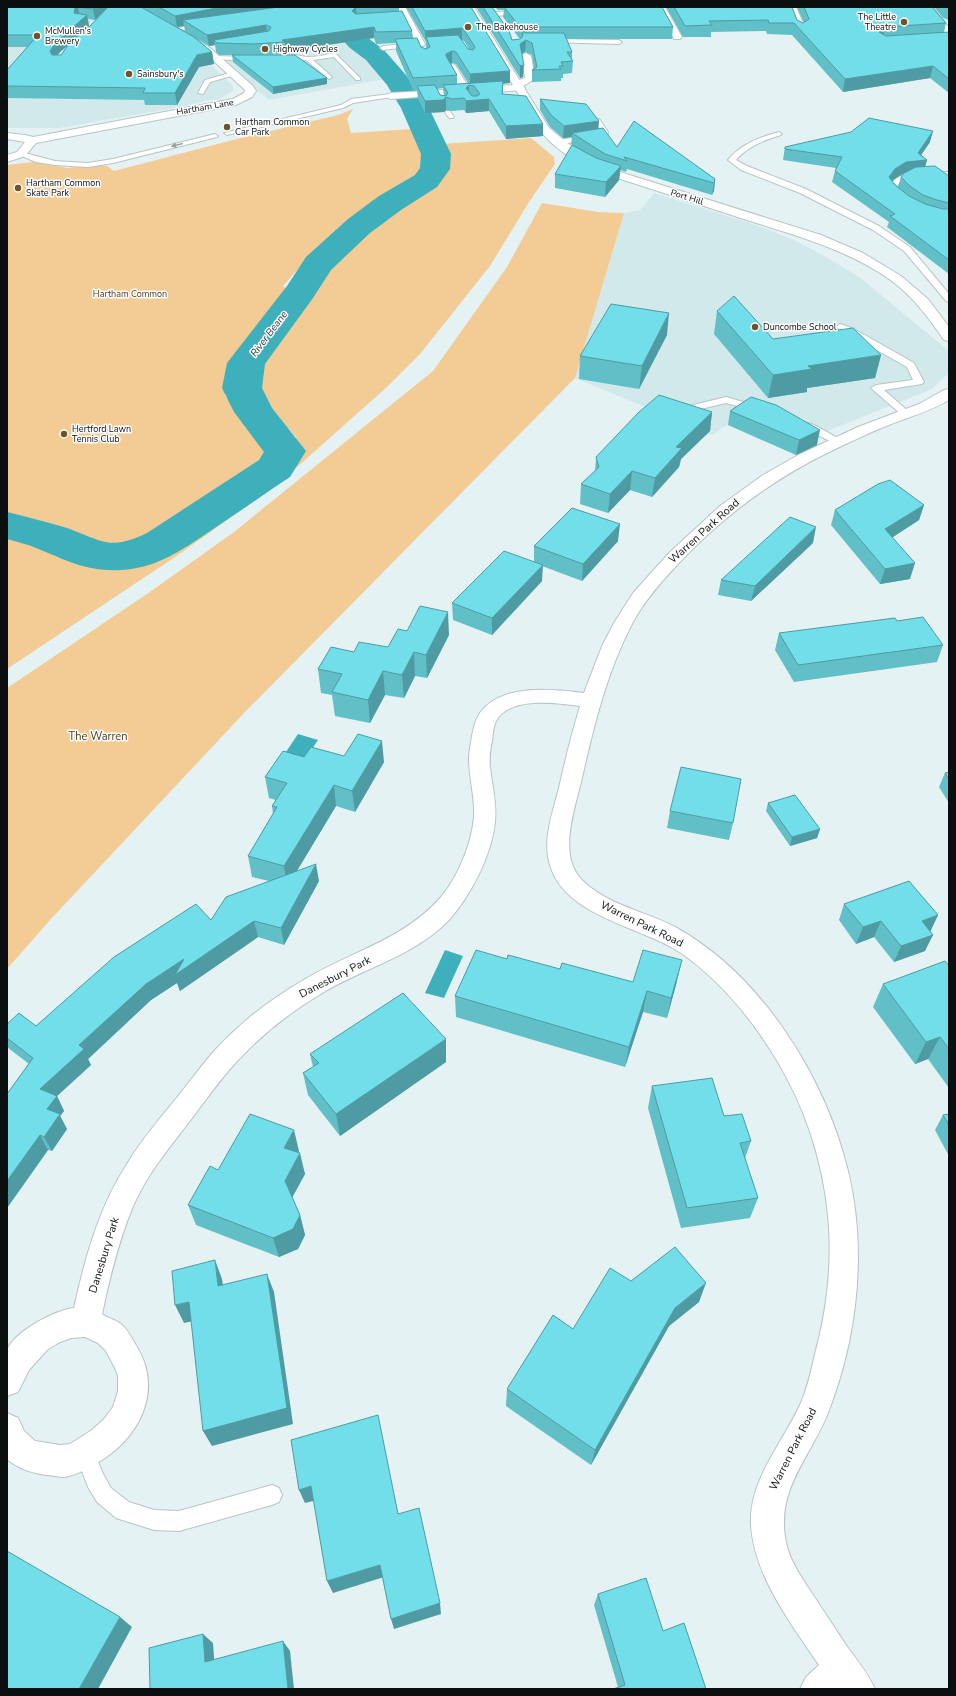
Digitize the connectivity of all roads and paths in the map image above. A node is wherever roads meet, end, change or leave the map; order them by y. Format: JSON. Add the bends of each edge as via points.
{"nodes":[{"id":1,"x":401,"y":7,"type":"edge"},
{"id":2,"x":470,"y":7,"type":"edge"},
{"id":3,"x":661,"y":7,"type":"edge"},
{"id":4,"x":928,"y":7,"type":"edge"},
{"id":5,"x":493,"y":11,"type":"edge"},
{"id":6,"x":792,"y":11,"type":"edge"},
{"id":7,"x":527,"y":13,"type":"edge"},
{"id":8,"x":212,"y":23,"type":"edge"},
{"id":9,"x":942,"y":23,"type":"edge"},
{"id":10,"x":162,"y":24,"type":"edge"},
{"id":11,"x":503,"y":25,"type":"edge"},
{"id":12,"x":173,"y":30,"type":"junction"},
{"id":13,"x":801,"y":30,"type":"edge"},
{"id":14,"x":677,"y":37,"type":"dead end"},
{"id":15,"x":948,"y":38,"type":"edge"},
{"id":16,"x":540,"y":41,"type":"edge"},
{"id":17,"x":619,"y":42,"type":"edge"},
{"id":18,"x":423,"y":46,"type":"joint"},
{"id":19,"x":383,"y":48,"type":"dead end"},
{"id":20,"x":213,"y":52,"type":"junction"},
{"id":21,"x":526,"y":56,"type":"edge"},
{"id":22,"x":275,"y":57,"type":"edge"},
{"id":23,"x":261,"y":58,"type":"edge"},
{"id":24,"x":308,"y":59,"type":"junction"},
{"id":25,"x":452,"y":67,"type":"edge"},
{"id":26,"x":233,"y":74,"type":"junction"},
{"id":27,"x":329,"y":77,"type":"dead end"},
{"id":28,"x":358,"y":79,"type":"dead end"},
{"id":29,"x":519,"y":86,"type":"junction"},
{"id":30,"x":201,"y":93,"type":"dead end"},
{"id":31,"x":467,"y":94,"type":"junction"},
{"id":32,"x":390,"y":96,"type":"joint"},
{"id":33,"x":598,"y":121,"type":"edge"},
{"id":34,"x":227,"y":133,"type":"dead end"},
{"id":35,"x":779,"y":134,"type":"dead end"},
{"id":36,"x":7,"y":136,"type":"edge"},
{"id":37,"x":215,"y":136,"type":"dead end"},
{"id":38,"x":32,"y":141,"type":"junction"},
{"id":39,"x":557,"y":142,"type":"junction"},
{"id":40,"x":21,"y":154,"type":"junction"},
{"id":41,"x":7,"y":159,"type":"edge"},
{"id":42,"x":949,"y":174,"type":"edge"},
{"id":43,"x":906,"y":201,"type":"edge"},
{"id":44,"x":949,"y":299,"type":"edge"},
{"id":45,"x":840,"y":327,"type":"dead end"},
{"id":46,"x":949,"y":337,"type":"edge"},
{"id":47,"x":949,"y":393,"type":"edge"},
{"id":48,"x":688,"y":409,"type":"edge"},
{"id":49,"x":769,"y":413,"type":"edge"},
{"id":50,"x":906,"y":414,"type":"junction"},
{"id":51,"x":790,"y":420,"type":"edge"},
{"id":52,"x":840,"y":442,"type":"junction"},
{"id":53,"x":590,"y":701,"type":"junction"},
{"id":54,"x":86,"y":1322,"type":"junction"},
{"id":55,"x":7,"y":1381,"type":"edge"},
{"id":56,"x":7,"y":1429,"type":"edge"},
{"id":57,"x":85,"y":1454,"type":"junction"},
{"id":58,"x":272,"y":1495,"type":"dead end"},
{"id":59,"x":839,"y":1682,"type":"edge"}],
"edges":[{"from":1,"to":18,"type":"street","via":[[403,19]]},
{"from":2,"to":29,"type":"street","name":"Port Hill"},
{"from":3,"to":14,"type":"street"},
{"from":4,"to":9,"type":"street"},
{"from":5,"to":7,"type":"lane"},
{"from":5,"to":11,"type":"street"},
{"from":6,"to":13,"type":"street"},
{"from":8,"to":12,"type":"lane"},
{"from":9,"to":15,"type":"street"},
{"from":10,"to":12,"type":"street","name":"Hartham Lane"},
{"from":12,"to":20,"type":"street","name":"Hartham Lane"},
{"from":16,"to":17,"type":"lane"},
{"from":18,"to":19,"type":"lane"},
{"from":20,"to":23,"type":"lane"},
{"from":20,"to":26,"type":"street","name":"Hartham Lane"},
{"from":21,"to":29,"type":"street","via":[[530,79]]},
{"from":22,"to":24,"type":"lane"},
{"from":24,"to":27,"type":"lane"},
{"from":24,"to":28,"type":"lane","via":[[335,55]]},
{"from":25,"to":31,"type":"street"},
{"from":26,"to":30,"type":"lane","via":[[207,81]]},
{"from":26,"to":38,"type":"street","name":"Hartham Lane","via":[[251,91],[236,102]]},
{"from":29,"to":31,"type":"street"},
{"from":29,"to":39,"type":"street","name":"Port Hill","via":[[545,130]]},
{"from":31,"to":32,"type":"street","via":[[439,97],[420,94]]},
{"from":32,"to":34,"type":"lane","via":[[351,101],[343,106]]},
{"from":33,"to":39,"type":"lane","via":[[605,135]]},
{"from":35,"to":44,"type":"lane","via":[[738,152],[732,160],[744,168],[803,191],[876,228],[907,249]]},
{"from":36,"to":38,"type":"street","name":"Hartham Lane"},
{"from":37,"to":40,"type":"lane","one_way":true,"via":[[88,165],[39,160]]},
{"from":38,"to":40,"type":"street"},
{"from":39,"to":46,"type":"street","name":"Port Hill","via":[[576,157],[600,169],[817,238],[850,251],[899,280],[920,299]]},
{"from":40,"to":41,"type":"street"},
{"from":42,"to":43,"type":"lane","via":[[919,174],[900,178],[893,183],[892,188]]},
{"from":45,"to":50,"type":"lane","via":[[910,365],[919,382],[876,388]]},
{"from":47,"to":50,"type":"street","name":"Warren Park Road"},
{"from":48,"to":49,"type":"lane","via":[[726,400]]},
{"from":50,"to":52,"type":"street","name":"Warren Park Road"},
{"from":51,"to":52,"type":"lane","via":[[811,427]]},
{"from":52,"to":53,"type":"street","name":"Warren Park Road","via":[[802,460],[739,498],[681,549],[639,596],[609,652]]},
{"from":53,"to":54,"type":"street","name":"Danesbury Park","via":[[548,696],[527,698],[496,708],[488,717],[479,757],[485,798],[484,826],[464,880],[451,901],[436,919],[410,938],[325,980],[294,999],[263,1022],[224,1057],[139,1167],[113,1220]]},
{"from":53,"to":59,"type":"street","name":"Warren Park Road","via":[[560,840],[561,866],[566,876],[574,887],[593,900],[666,933],[695,950],[732,983],[782,1047],[820,1122],[833,1164],[843,1212],[844,1259],[839,1312],[830,1360],[811,1416],[771,1492],[766,1518],[769,1542],[780,1574]]},
{"from":54,"to":55,"type":"street","via":[[64,1324],[33,1344],[20,1356]]},
{"from":54,"to":57,"type":"street","via":[[111,1334],[124,1352],[132,1367],[134,1390],[129,1412],[118,1428],[102,1444]]},
{"from":56,"to":57,"type":"street","via":[[11,1440],[23,1453],[40,1459],[66,1461]]},
{"from":57,"to":58,"type":"lane","via":[[104,1495],[123,1511],[154,1520],[179,1520]]}]}
